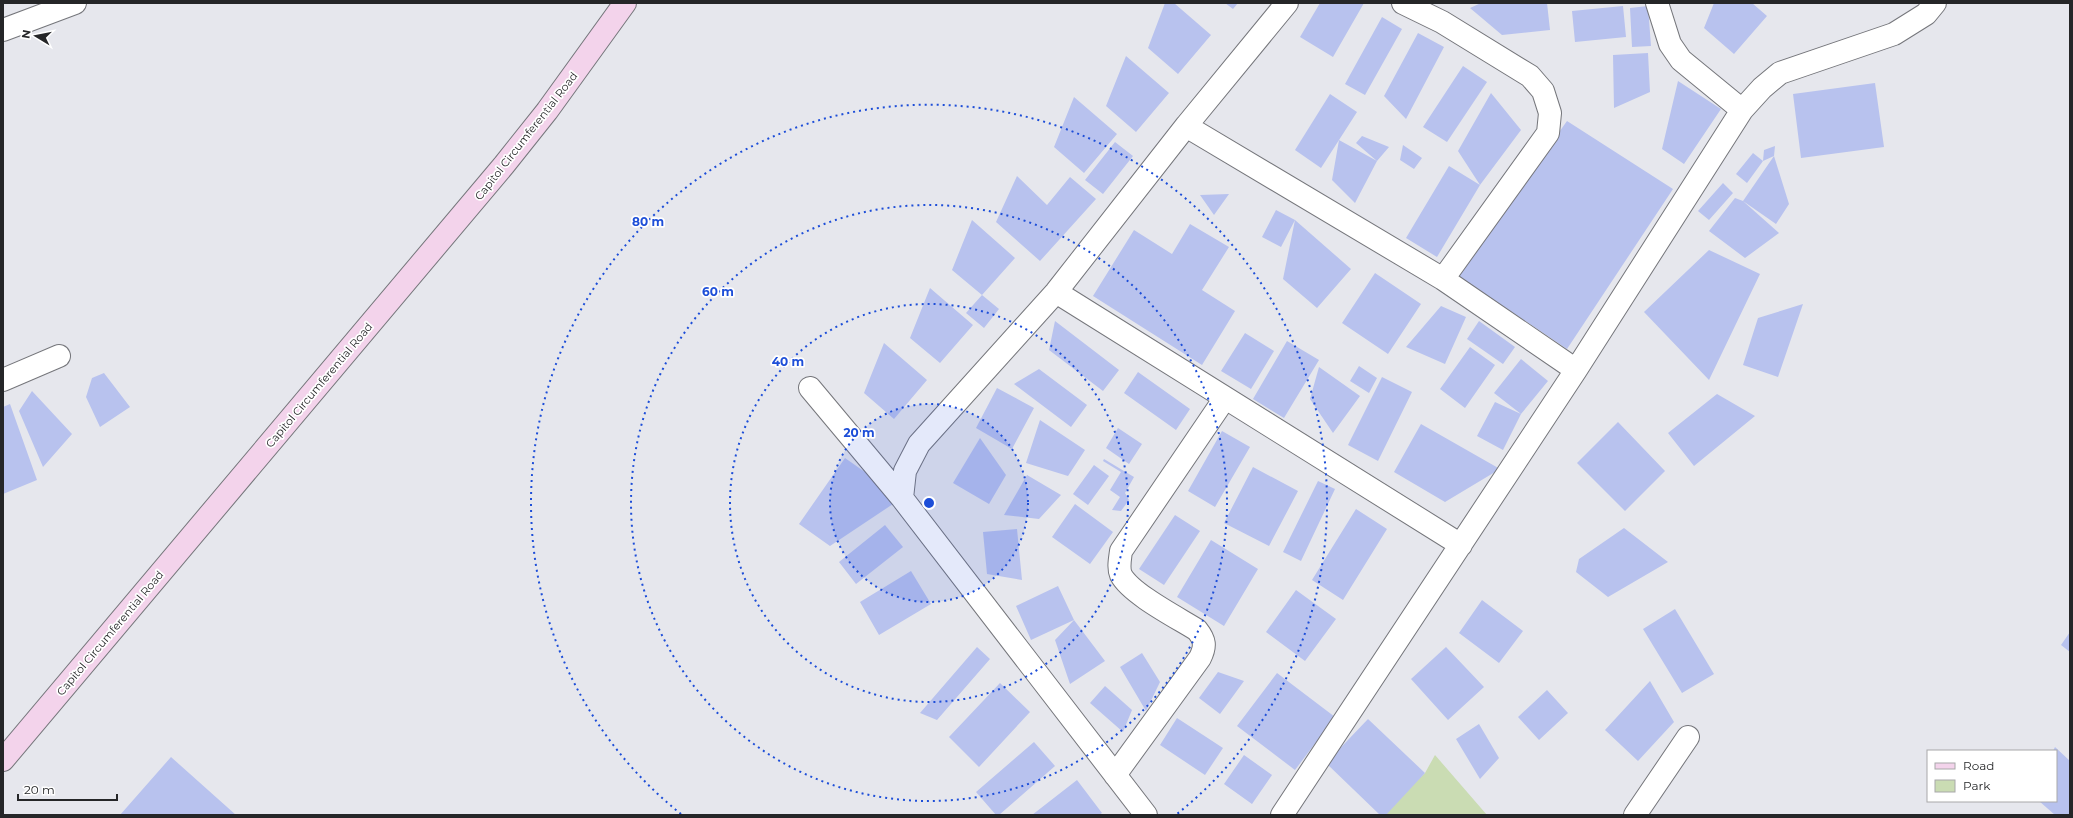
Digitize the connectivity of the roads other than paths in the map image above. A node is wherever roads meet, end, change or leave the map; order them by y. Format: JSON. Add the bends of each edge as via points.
{"nodes":[{"id":1,"x":75,"y":3,"type":"edge"},
{"id":2,"x":625,"y":3,"type":"edge"},
{"id":3,"x":1287,"y":3,"type":"edge"},
{"id":4,"x":1403,"y":3,"type":"edge"},
{"id":5,"x":1658,"y":3,"type":"edge"},
{"id":6,"x":1935,"y":3,"type":"edge"},
{"id":7,"x":3,"y":30,"type":"edge"},
{"id":8,"x":1742,"y":110,"type":"junction"},
{"id":9,"x":1186,"y":126,"type":"junction"},
{"id":10,"x":1443,"y":279,"type":"junction"},
{"id":11,"x":1056,"y":292,"type":"junction"},
{"id":12,"x":59,"y":356,"type":"dead end"},
{"id":13,"x":1576,"y":370,"type":"junction"},
{"id":14,"x":3,"y":380,"type":"edge"},
{"id":15,"x":810,"y":388,"type":"dead end"},
{"id":16,"x":1226,"y":398,"type":"junction"},
{"id":17,"x":902,"y":498,"type":"junction"},
{"id":18,"x":1461,"y":544,"type":"junction"},
{"id":19,"x":1688,"y":737,"type":"dead end"},
{"id":20,"x":3,"y":760,"type":"edge"},
{"id":21,"x":1115,"y":775,"type":"junction"},
{"id":22,"x":1287,"y":813,"type":"edge"},
{"id":23,"x":1146,"y":815,"type":"edge"},
{"id":24,"x":1635,"y":815,"type":"edge"}],
"edges":[{"from":1,"to":7,"type":"street"},
{"from":2,"to":20,"type":"main road","name":"Capitol Circumferential Road","via":[[548,111],[504,165]]},
{"from":3,"to":9,"type":"street"},
{"from":4,"to":10,"type":"street","via":[[1442,22],[1530,76],[1543,91],[1550,113],[1548,133]]},
{"from":5,"to":8,"type":"street","via":[[1670,44],[1681,60]]},
{"from":6,"to":8,"type":"street","via":[[1926,14],[1894,34],[1780,73]]},
{"from":8,"to":13,"type":"street"},
{"from":9,"to":10,"type":"street"},
{"from":9,"to":11,"type":"street"},
{"from":10,"to":13,"type":"street"},
{"from":11,"to":16,"type":"street"},
{"from":11,"to":17,"type":"street","via":[[919,444],[906,471]]},
{"from":12,"to":14,"type":"street"},
{"from":13,"to":18,"type":"street"},
{"from":15,"to":17,"type":"street"},
{"from":16,"to":18,"type":"street"},
{"from":16,"to":21,"type":"street","via":[[1121,551],[1121,574],[1129,586],[1197,630],[1203,638],[1205,648]]},
{"from":17,"to":21,"type":"street"},
{"from":18,"to":22,"type":"street"},
{"from":19,"to":24,"type":"street"},
{"from":21,"to":23,"type":"street"}]}
